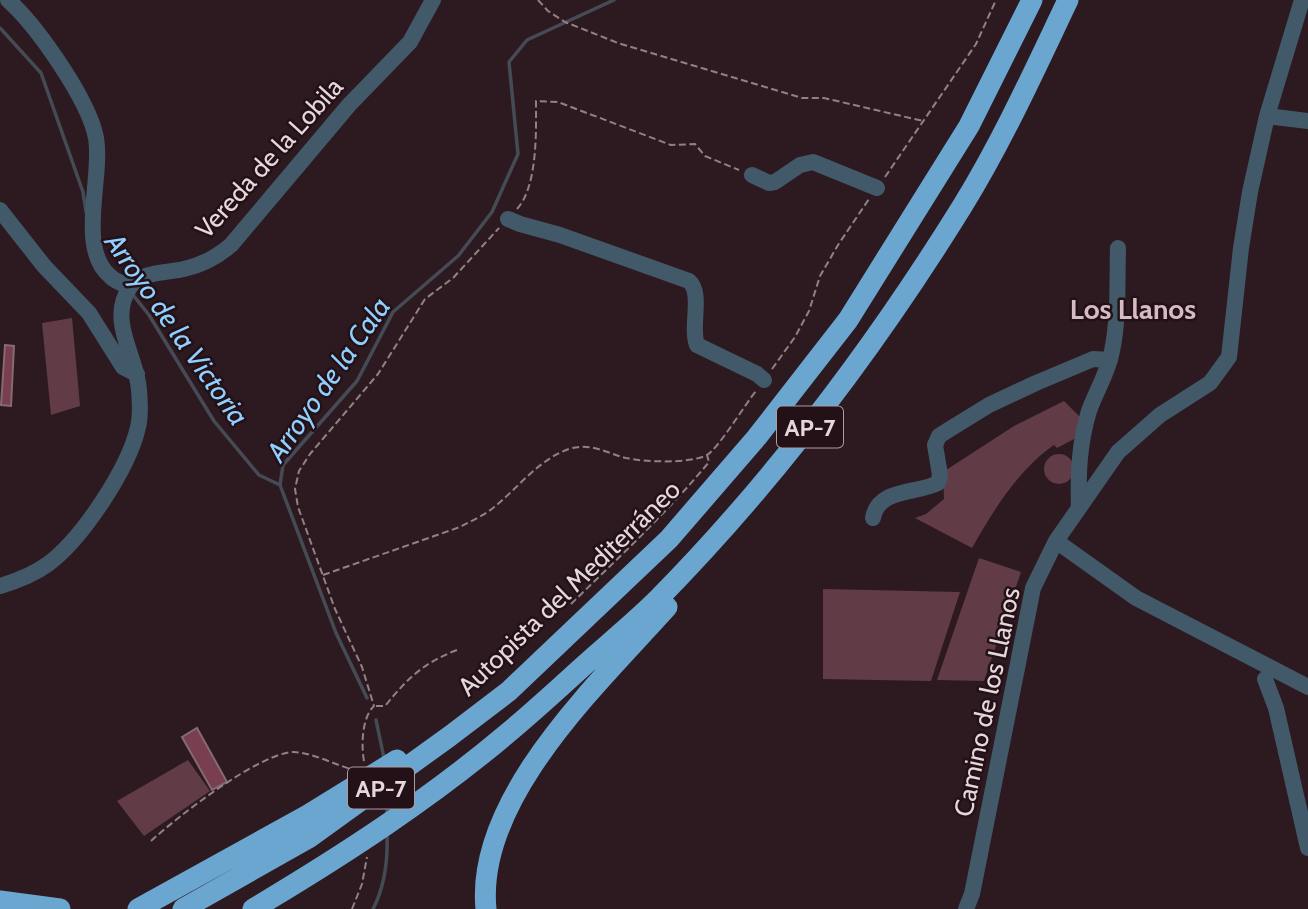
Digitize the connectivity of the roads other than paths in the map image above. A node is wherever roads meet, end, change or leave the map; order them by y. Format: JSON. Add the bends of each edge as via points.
{"nodes":[{"id":1,"x":8,"y":0,"type":"edge"},
{"id":2,"x":433,"y":0,"type":"edge"},
{"id":3,"x":1032,"y":0,"type":"edge"},
{"id":4,"x":1068,"y":0,"type":"edge"},
{"id":5,"x":1301,"y":0,"type":"edge"},
{"id":6,"x":1291,"y":33,"type":"junction"},
{"id":7,"x":1308,"y":33,"type":"edge"},
{"id":8,"x":1267,"y":116,"type":"junction"},
{"id":9,"x":1308,"y":121,"type":"edge"},
{"id":10,"x":752,"y":175,"type":"road end"},
{"id":11,"x":877,"y":188,"type":"road end"},
{"id":12,"x":0,"y":210,"type":"edge"},
{"id":13,"x":508,"y":219,"type":"road end"},
{"id":14,"x":1118,"y":248,"type":"dead end"},
{"id":15,"x":130,"y":287,"type":"junction"},
{"id":16,"x":1110,"y":360,"type":"junction"},
{"id":17,"x":137,"y":374,"type":"junction"},
{"id":18,"x":764,"y":380,"type":"road end"},
{"id":19,"x":789,"y":453,"type":"junction"},
{"id":20,"x":1079,"y":508,"type":"junction"},
{"id":21,"x":873,"y":518,"type":"dead end"},
{"id":22,"x":1056,"y":541,"type":"junction"},
{"id":23,"x":0,"y":586,"type":"edge"},
{"id":24,"x":1265,"y":679,"type":"dead end"},
{"id":25,"x":1308,"y":687,"type":"edge"},
{"id":26,"x":450,"y":730,"type":"junction"},
{"id":27,"x":1308,"y":848,"type":"edge"},
{"id":28,"x":0,"y":901,"type":"edge"},
{"id":29,"x":255,"y":908,"type":"edge"},
{"id":30,"x":60,"y":909,"type":"edge"},
{"id":31,"x":138,"y":909,"type":"edge"},
{"id":32,"x":183,"y":909,"type":"edge"},
{"id":33,"x":486,"y":909,"type":"edge"},
{"id":34,"x":967,"y":909,"type":"edge"}],
"edges":[{"from":1,"to":15,"type":"street","via":[[44,42],[91,119],[97,155],[95,251],[111,278]]},
{"from":2,"to":15,"type":"street","name":"Vereda de la Lobila","via":[[410,41],[349,104],[231,246],[208,261],[146,276]]},
{"from":3,"to":26,"type":"highway","name":"Autopista del Mediterráneo","number":"AP-7","via":[[969,126],[872,285],[814,367],[669,539],[509,691]]},
{"from":4,"to":19,"type":"highway","number":"AP-7","via":[[965,203],[844,384]]},
{"from":5,"to":6,"type":"street","name":"Camino de los Llanos"},
{"from":6,"to":7,"type":"street"},
{"from":6,"to":8,"type":"street","name":"Camino de los Llanos"},
{"from":8,"to":9,"type":"street"},
{"from":8,"to":20,"type":"street","name":"Camino de los Llanos","via":[[1248,203],[1230,357],[1210,383],[1160,415],[1118,452]]},
{"from":10,"to":11,"type":"street","via":[[775,182],[813,162]]},
{"from":12,"to":17,"type":"street","via":[[89,313],[123,367]]},
{"from":13,"to":18,"type":"street","via":[[689,281],[695,290],[697,345]]},
{"from":14,"to":16,"type":"street"},
{"from":15,"to":17,"type":"street","via":[[121,317]]},
{"from":16,"to":20,"type":"street","via":[[1084,430]]},
{"from":16,"to":21,"type":"street","via":[[1093,359],[989,405],[939,436],[935,445],[938,483],[891,496],[878,505]]},
{"from":17,"to":23,"type":"street","via":[[139,427],[106,494],[63,551],[32,574]]},
{"from":19,"to":29,"type":"highway","number":"AP-7","via":[[656,601],[508,733],[398,817]]},
{"from":19,"to":33,"type":"highway","via":[[749,515],[542,751],[510,801],[498,830],[488,868]]},
{"from":20,"to":22,"type":"street","name":"Camino de los Llanos"},
{"from":22,"to":25,"type":"street","via":[[1136,598]]},
{"from":22,"to":34,"type":"street","name":"Camino de los Llanos","via":[[1033,588]]},
{"from":24,"to":27,"type":"street","via":[[1276,708]]},
{"from":26,"to":31,"type":"highway"},
{"from":26,"to":32,"type":"highway","name":"Autopista del Mediterráneo","number":"AP-7","via":[[310,837]]},
{"from":28,"to":30,"type":"highway"}]}
